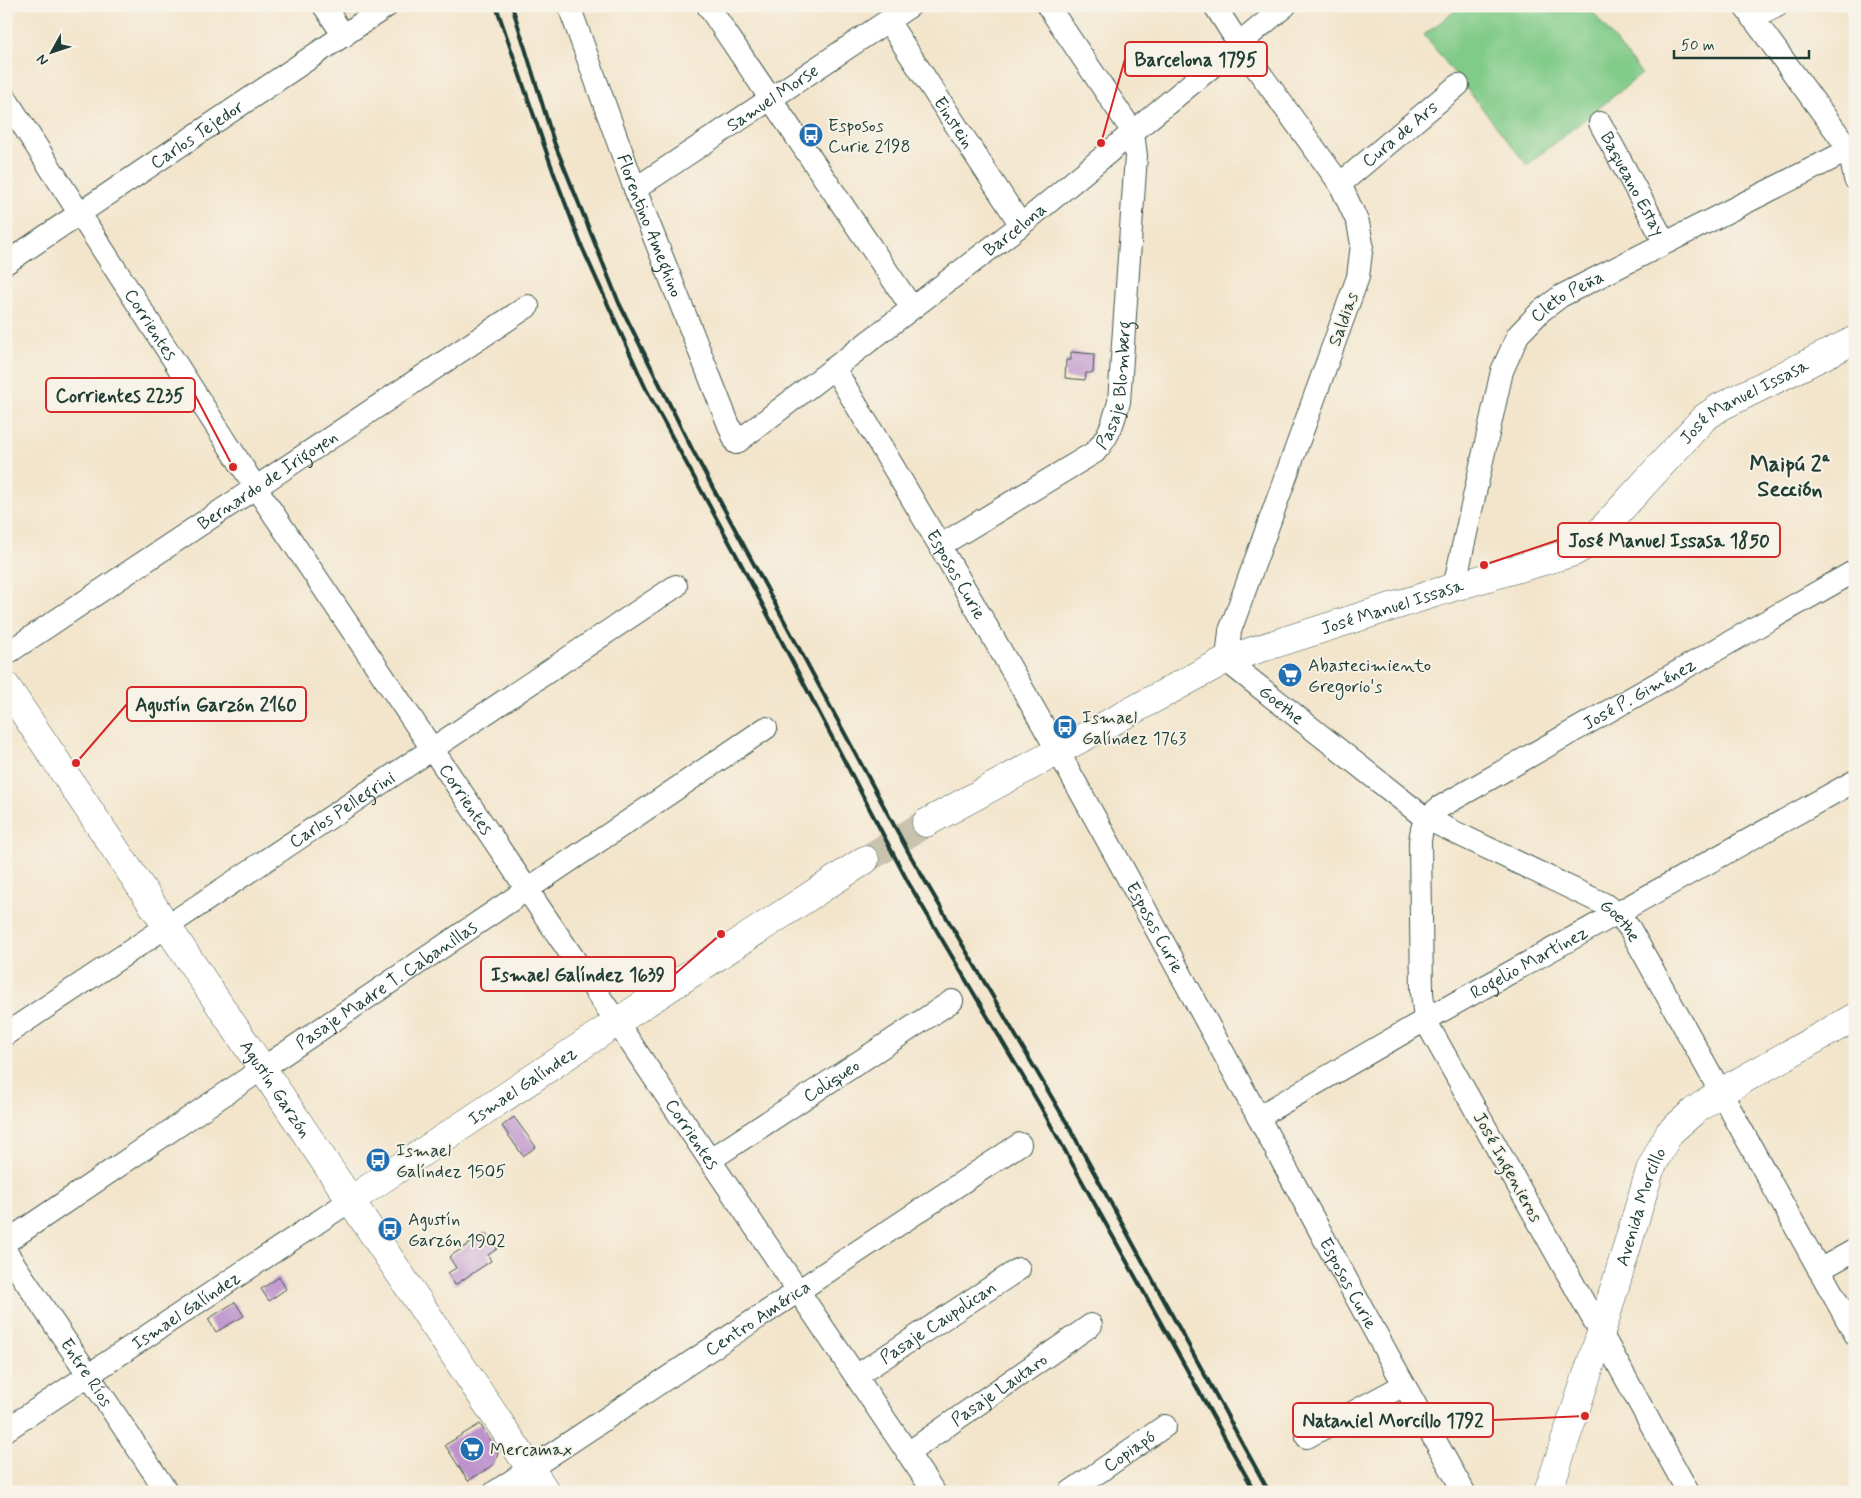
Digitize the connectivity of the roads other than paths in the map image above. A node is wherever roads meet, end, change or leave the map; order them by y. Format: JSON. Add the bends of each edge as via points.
{"nodes":[{"id":1,"x":324,"y":6,"type":"edge"},
{"id":2,"x":387,"y":6,"type":"edge"},
{"id":3,"x":569,"y":6,"type":"edge"},
{"id":4,"x":708,"y":6,"type":"edge"},
{"id":5,"x":910,"y":6,"type":"edge"},
{"id":6,"x":1048,"y":6,"type":"edge"},
{"id":7,"x":1215,"y":6,"type":"edge"},
{"id":8,"x":1285,"y":6,"type":"edge"},
{"id":9,"x":1777,"y":6,"type":"edge"},
{"id":10,"x":1748,"y":12,"type":"edge"},
{"id":11,"x":888,"y":21,"type":"junction"},
{"id":12,"x":344,"y":36,"type":"junction"},
{"id":13,"x":1240,"y":44,"type":"junction"},
{"id":14,"x":1458,"y":85,"type":"dead end"},
{"id":15,"x":6,"y":99,"type":"edge"},
{"id":16,"x":771,"y":99,"type":"junction"},
{"id":17,"x":1600,"y":123,"type":"dead end"},
{"id":18,"x":1133,"y":132,"type":"junction"},
{"id":19,"x":1852,"y":148,"type":"edge"},
{"id":20,"x":1855,"y":179,"type":"edge"},
{"id":21,"x":1340,"y":184,"type":"junction"},
{"id":22,"x":635,"y":189,"type":"junction"},
{"id":23,"x":80,"y":213,"type":"junction"},
{"id":24,"x":1021,"y":225,"type":"junction"},
{"id":25,"x":1665,"y":243,"type":"junction"},
{"id":26,"x":6,"y":263,"type":"edge"},
{"id":27,"x":528,"y":306,"type":"dead end"},
{"id":28,"x":912,"y":308,"type":"junction"},
{"id":29,"x":1855,"y":340,"type":"edge"},
{"id":30,"x":834,"y":368,"type":"junction"},
{"id":31,"x":736,"y":443,"type":"joint"},
{"id":32,"x":256,"y":488,"type":"junction"},
{"id":33,"x":941,"y":545,"type":"junction"},
{"id":34,"x":1855,"y":571,"type":"edge"},
{"id":35,"x":676,"y":586,"type":"dead end"},
{"id":36,"x":1454,"y":587,"type":"junction"},
{"id":37,"x":6,"y":654,"type":"edge"},
{"id":38,"x":1227,"y":659,"type":"junction"},
{"id":39,"x":6,"y":686,"type":"edge"},
{"id":40,"x":766,"y":728,"type":"dead end"},
{"id":41,"x":433,"y":750,"type":"junction"},
{"id":42,"x":1058,"y":750,"type":"junction"},
{"id":43,"x":1855,"y":781,"type":"edge"},
{"id":44,"x":1425,"y":818,"type":"junction"},
{"id":45,"x":926,"y":823,"type":"tunnel mouth"},
{"id":46,"x":865,"y":860,"type":"tunnel mouth"},
{"id":47,"x":527,"y":890,"type":"junction"},
{"id":48,"x":1618,"y":914,"type":"junction"},
{"id":49,"x":168,"y":927,"type":"junction"},
{"id":50,"x":952,"y":1001,"type":"dead end"},
{"id":51,"x":1855,"y":1017,"type":"edge"},
{"id":52,"x":1425,"y":1020,"type":"junction"},
{"id":53,"x":617,"y":1022,"type":"junction"},
{"id":54,"x":6,"y":1034,"type":"edge"},
{"id":55,"x":262,"y":1068,"type":"junction"},
{"id":56,"x":1720,"y":1092,"type":"junction"},
{"id":57,"x":1258,"y":1117,"type":"junction"},
{"id":58,"x":1020,"y":1144,"type":"dead end"},
{"id":59,"x":710,"y":1160,"type":"junction"},
{"id":60,"x":351,"y":1200,"type":"junction"},
{"id":61,"x":6,"y":1242,"type":"edge"},
{"id":62,"x":1855,"y":1250,"type":"edge"},
{"id":63,"x":6,"y":1252,"type":"edge"},
{"id":64,"x":1019,"y":1269,"type":"dead end"},
{"id":65,"x":1819,"y":1270,"type":"junction"},
{"id":66,"x":798,"y":1290,"type":"junction"},
{"id":67,"x":1090,"y":1325,"type":"dead end"},
{"id":68,"x":1601,"y":1333,"type":"junction"},
{"id":69,"x":1855,"y":1334,"type":"edge"},
{"id":70,"x":89,"y":1375,"type":"junction"},
{"id":71,"x":856,"y":1376,"type":"junction"},
{"id":72,"x":1404,"y":1385,"type":"junction"},
{"id":73,"x":1165,"y":1426,"type":"dead end"},
{"id":74,"x":6,"y":1430,"type":"edge"},
{"id":75,"x":1307,"y":1437,"type":"dead end"},
{"id":76,"x":908,"y":1453,"type":"junction"},
{"id":77,"x":530,"y":1468,"type":"junction"},
{"id":78,"x":167,"y":1492,"type":"edge"},
{"id":79,"x":495,"y":1492,"type":"edge"},
{"id":80,"x":546,"y":1492,"type":"edge"},
{"id":81,"x":934,"y":1492,"type":"edge"},
{"id":82,"x":1070,"y":1492,"type":"edge"},
{"id":83,"x":1464,"y":1492,"type":"edge"},
{"id":84,"x":1548,"y":1492,"type":"edge"},
{"id":85,"x":1688,"y":1492,"type":"edge"}],
"edges":[{"from":1,"to":12,"type":"street"},
{"from":2,"to":12,"type":"street","name":"Carlos Tejedor"},
{"from":3,"to":22,"type":"street","name":"Florentino Ameghino"},
{"from":4,"to":16,"type":"street"},
{"from":5,"to":11,"type":"street","name":"Samuel Morse"},
{"from":6,"to":18,"type":"street"},
{"from":7,"to":13,"type":"street","name":"Saldias"},
{"from":8,"to":13,"type":"street","name":"Barcelona"},
{"from":9,"to":10,"type":"street"},
{"from":10,"to":19,"type":"street"},
{"from":11,"to":16,"type":"street","name":"Samuel Morse"},
{"from":11,"to":24,"type":"street","name":"Einstein"},
{"from":12,"to":23,"type":"street","name":"Carlos Tejedor"},
{"from":13,"to":18,"type":"street","name":"Barcelona"},
{"from":13,"to":21,"type":"street","name":"Saldias"},
{"from":14,"to":21,"type":"street","name":"Cura de Ars"},
{"from":15,"to":23,"type":"street","name":"Corrientes"},
{"from":16,"to":22,"type":"street","name":"Samuel Morse"},
{"from":16,"to":28,"type":"street"},
{"from":17,"to":25,"type":"street","name":"Baqueano Estay"},
{"from":18,"to":24,"type":"street","name":"Barcelona"},
{"from":18,"to":33,"type":"street","name":"Pasaje Blomberg","via":[[1136,156],[1119,402],[1106,440],[1080,462]]},
{"from":19,"to":20,"type":"street"},
{"from":19,"to":25,"type":"street","name":"Cleto Peña"},
{"from":21,"to":38,"type":"street","name":"Saldias","via":[[1358,223],[1362,244],[1358,277],[1230,631]]},
{"from":22,"to":31,"type":"street","name":"Florentino Ameghino"},
{"from":23,"to":26,"type":"street","name":"Carlos Tejedor"},
{"from":23,"to":32,"type":"street","name":"Corrientes"},
{"from":24,"to":28,"type":"street","name":"Barcelona"},
{"from":25,"to":36,"type":"street","name":"Cleto Peña","via":[[1561,296],[1541,311],[1518,336],[1502,371]]},
{"from":27,"to":32,"type":"street","name":"Bernardo de Irigoyen"},
{"from":28,"to":30,"type":"street","name":"Barcelona"},
{"from":29,"to":36,"type":"main road","name":"José Manuel Issasa","via":[[1704,418],[1598,534],[1580,549]]},
{"from":30,"to":31,"type":"street","name":"Barcelona"},
{"from":30,"to":33,"type":"street","name":"Esposos Curie"},
{"from":32,"to":37,"type":"street","name":"Bernardo de Irigoyen"},
{"from":32,"to":41,"type":"street","name":"Corrientes"},
{"from":33,"to":42,"type":"street","name":"Esposos Curie"},
{"from":34,"to":44,"type":"street","name":"José P. Giménez"},
{"from":35,"to":41,"type":"street","name":"Carlos Pellegrini"},
{"from":36,"to":38,"type":"main road","name":"José Manuel Issasa"},
{"from":38,"to":42,"type":"main road","name":"José Manuel Issasa"},
{"from":38,"to":44,"type":"street","name":"Goethe"},
{"from":39,"to":49,"type":"main road","name":"Agustín Garzón"},
{"from":40,"to":47,"type":"street","name":"Pasaje Madre T. Cabanillas"},
{"from":41,"to":47,"type":"street","name":"Corrientes"},
{"from":41,"to":49,"type":"street","name":"Carlos Pellegrini"},
{"from":42,"to":45,"type":"main road","name":"José Manuel Issasa"},
{"from":42,"to":57,"type":"street","name":"Esposos Curie"},
{"from":43,"to":48,"type":"street","name":"Rogelio Martínez"},
{"from":44,"to":48,"type":"street","name":"Goethe","via":[[1604,904]]},
{"from":44,"to":52,"type":"street","name":"José Ingenieros","via":[[1420,842]]},
{"from":46,"to":53,"type":"main road","name":"Ismael Galíndez"},
{"from":47,"to":53,"type":"street","name":"Corrientes"},
{"from":47,"to":55,"type":"street","name":"Pasaje Madre T. Cabanillas"},
{"from":48,"to":52,"type":"street","name":"Rogelio Martínez"},
{"from":48,"to":56,"type":"street","name":"Goethe","via":[[1630,929]]},
{"from":49,"to":54,"type":"street","name":"Carlos Pellegrini"},
{"from":49,"to":55,"type":"main road","name":"Agustín Garzón"},
{"from":50,"to":59,"type":"street","name":"Coliqueo"},
{"from":51,"to":56,"type":"main road","name":"Avenida Morcillo"},
{"from":52,"to":57,"type":"street","name":"Rogelio Martínez"},
{"from":52,"to":68,"type":"street","name":"José Ingenieros"},
{"from":53,"to":59,"type":"street","name":"Corrientes"},
{"from":53,"to":60,"type":"main road","name":"Ismael Galíndez"},
{"from":55,"to":60,"type":"main road","name":"Agustín Garzón"},
{"from":55,"to":61,"type":"street","name":"Pasaje Madre T. Cabanillas"},
{"from":56,"to":65,"type":"street","name":"Goethe"},
{"from":56,"to":68,"type":"main road","name":"Avenida Morcillo","via":[[1669,1133],[1658,1153]]},
{"from":57,"to":72,"type":"street","name":"Esposos Curie"},
{"from":58,"to":66,"type":"street","name":"Centro América"},
{"from":59,"to":66,"type":"street","name":"Corrientes"},
{"from":60,"to":70,"type":"street","name":"Ismael Galíndez"},
{"from":60,"to":77,"type":"main road","name":"Agustín Garzón"},
{"from":62,"to":65,"type":"street"},
{"from":63,"to":70,"type":"street","name":"Entre Ríos"},
{"from":64,"to":71,"type":"street","name":"Pasaje Caupolican"},
{"from":65,"to":69,"type":"street","name":"Goethe"},
{"from":66,"to":71,"type":"street","name":"Corrientes"},
{"from":66,"to":77,"type":"street","name":"Centro América"},
{"from":67,"to":76,"type":"street","name":"Pasaje Lautaro"},
{"from":68,"to":84,"type":"main road","name":"Avenida Morcillo"},
{"from":68,"to":85,"type":"street","name":"José Ingenieros"},
{"from":70,"to":74,"type":"street","name":"Ismael Galíndez"},
{"from":70,"to":78,"type":"street","name":"Entre Ríos"},
{"from":71,"to":76,"type":"street","name":"Corrientes"},
{"from":72,"to":75,"type":"street"},
{"from":72,"to":83,"type":"street","name":"Esposos Curie"},
{"from":73,"to":82,"type":"street","name":"Copiapó"},
{"from":76,"to":81,"type":"street","name":"Corrientes"},
{"from":77,"to":79,"type":"street","name":"Centro América"},
{"from":77,"to":80,"type":"main road","name":"Agustín Garzón"}]}
